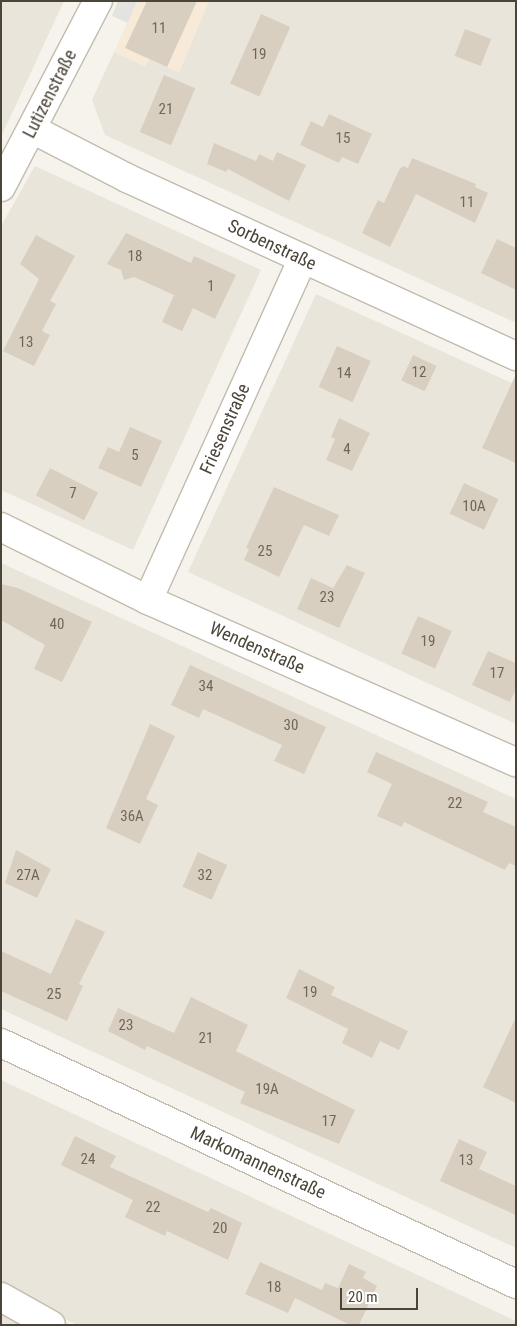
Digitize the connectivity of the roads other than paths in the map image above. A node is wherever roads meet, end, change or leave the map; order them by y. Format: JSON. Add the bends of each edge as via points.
{"nodes":[{"id":1,"x":98,"y":1,"type":"edge"},
{"id":2,"x":32,"y":129,"type":"junction"},
{"id":3,"x":1,"y":187,"type":"edge"},
{"id":4,"x":303,"y":259,"type":"junction"},
{"id":5,"x":516,"y":356,"type":"edge"},
{"id":6,"x":1,"y":527,"type":"edge"},
{"id":7,"x":148,"y":600,"type":"junction"},
{"id":8,"x":516,"y":762,"type":"edge"},
{"id":9,"x":1,"y":1043,"type":"edge"},
{"id":10,"x":516,"y":1284,"type":"edge"},
{"id":11,"x":1,"y":1298,"type":"edge"},
{"id":12,"x":51,"y":1325,"type":"edge"}],
"edges":[{"from":1,"to":2,"type":"street","name":"Lutizenstraße"},
{"from":2,"to":3,"type":"street","name":"Lutizenstraße"},
{"from":2,"to":4,"type":"street","name":"Sorbenstraße","via":[[111,171]]},
{"from":4,"to":5,"type":"street","name":"Sorbenstraße"},
{"from":4,"to":7,"type":"street","name":"Friesenstraße"},
{"from":6,"to":7,"type":"street","name":"Wendenstraße"},
{"from":7,"to":8,"type":"street","name":"Wendenstraße"},
{"from":9,"to":10,"type":"street","name":"Markomannenstraße"},
{"from":11,"to":12,"type":"street"}]}
